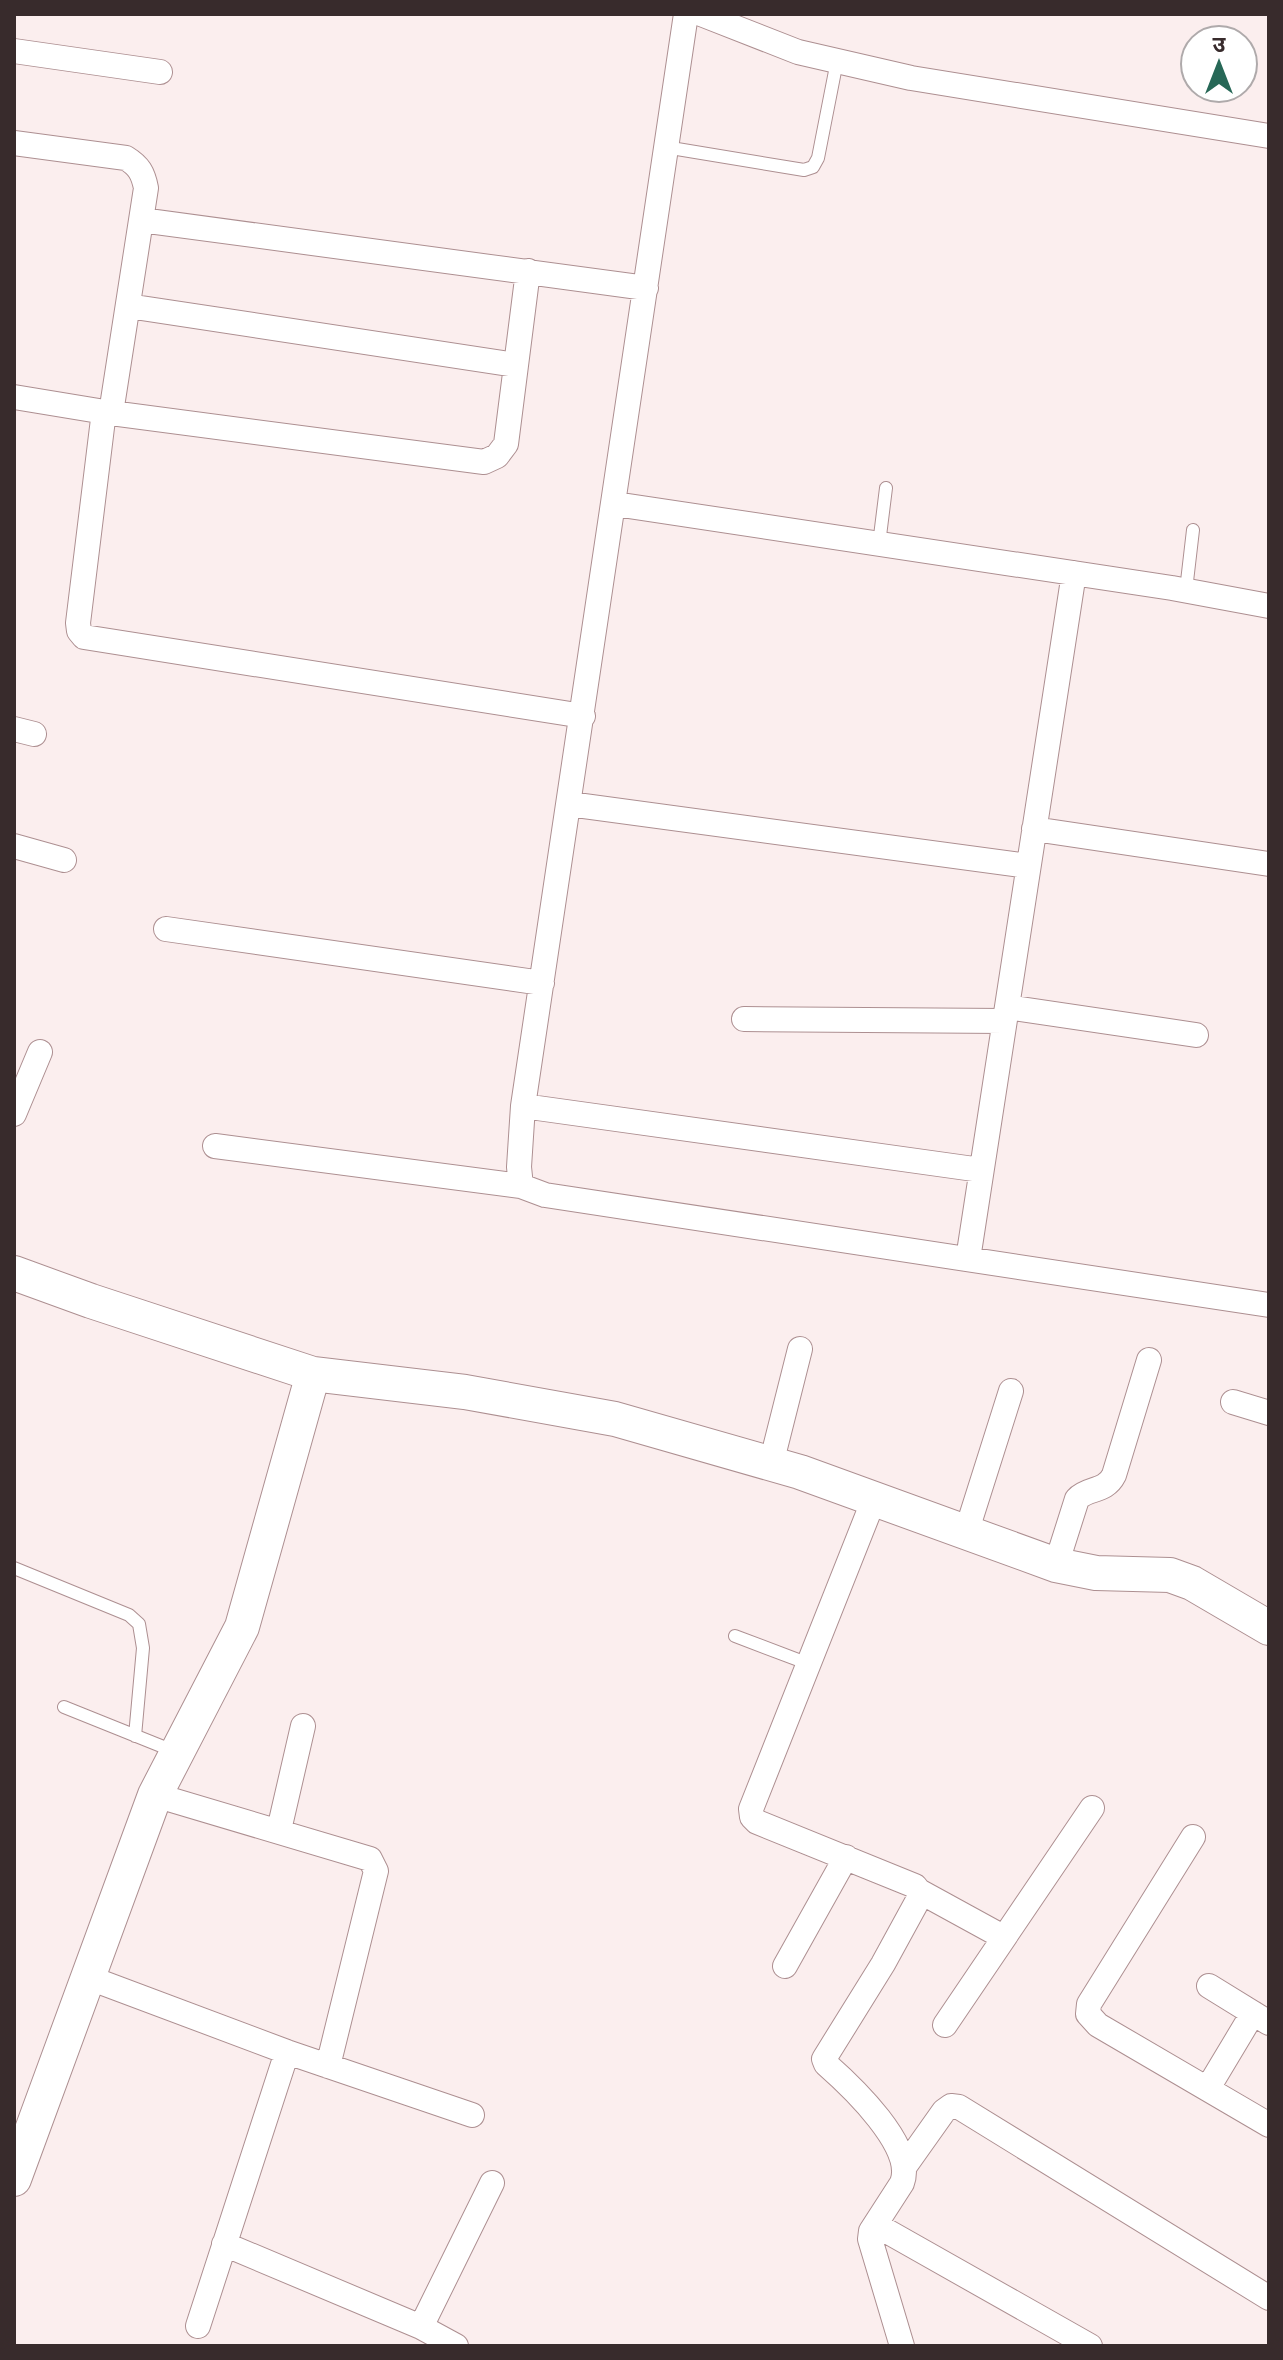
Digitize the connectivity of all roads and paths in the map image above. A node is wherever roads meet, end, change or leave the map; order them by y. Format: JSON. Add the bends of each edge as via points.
{"nodes":[{"id":1,"x":686,"y":14,"type":"edge"},
{"id":2,"x":701,"y":14,"type":"edge"},
{"id":3,"x":14,"y":51,"type":"edge"},
{"id":4,"x":837,"y":61,"type":"junction"},
{"id":5,"x":160,"y":72,"type":"dead end"},
{"id":6,"x":1269,"y":136,"type":"edge"},
{"id":7,"x":14,"y":143,"type":"edge"},
{"id":8,"x":665,"y":147,"type":"junction"},
{"id":9,"x":141,"y":220,"type":"junction"},
{"id":10,"x":528,"y":271,"type":"junction"},
{"id":11,"x":646,"y":288,"type":"junction"},
{"id":12,"x":128,"y":306,"type":"junction"},
{"id":13,"x":516,"y":365,"type":"junction"},
{"id":14,"x":14,"y":397,"type":"edge"},
{"id":15,"x":108,"y":412,"type":"junction"},
{"id":16,"x":886,"y":488,"type":"dead end"},
{"id":17,"x":615,"y":504,"type":"junction"},
{"id":18,"x":1193,"y":530,"type":"dead end"},
{"id":19,"x":879,"y":544,"type":"junction"},
{"id":20,"x":1074,"y":573,"type":"junction"},
{"id":21,"x":1186,"y":590,"type":"junction"},
{"id":22,"x":1269,"y":606,"type":"edge"},
{"id":23,"x":583,"y":716,"type":"junction"},
{"id":24,"x":569,"y":804,"type":"junction"},
{"id":25,"x":1034,"y":829,"type":"junction"},
{"id":26,"x":14,"y":846,"type":"edge"},
{"id":27,"x":64,"y":860,"type":"dead end"},
{"id":28,"x":1269,"y":864,"type":"edge"},
{"id":29,"x":1028,"y":866,"type":"junction"},
{"id":30,"x":166,"y":929,"type":"dead end"},
{"id":31,"x":542,"y":983,"type":"junction"},
{"id":32,"x":1006,"y":1014,"type":"junction"},
{"id":33,"x":744,"y":1019,"type":"dead end"},
{"id":34,"x":1196,"y":1035,"type":"dead end"},
{"id":35,"x":40,"y":1052,"type":"dead end"},
{"id":36,"x":523,"y":1106,"type":"junction"},
{"id":37,"x":14,"y":1114,"type":"edge"},
{"id":38,"x":215,"y":1146,"type":"dead end"},
{"id":39,"x":981,"y":1170,"type":"junction"},
{"id":40,"x":521,"y":1186,"type":"junction"},
{"id":41,"x":968,"y":1259,"type":"junction"},
{"id":42,"x":14,"y":1273,"type":"edge"},
{"id":43,"x":1269,"y":1305,"type":"edge"},
{"id":44,"x":800,"y":1349,"type":"dead end"},
{"id":45,"x":1149,"y":1360,"type":"dead end"},
{"id":46,"x":313,"y":1374,"type":"junction"},
{"id":47,"x":1011,"y":1391,"type":"dead end"},
{"id":48,"x":1233,"y":1402,"type":"dead end"},
{"id":49,"x":1269,"y":1413,"type":"edge"},
{"id":50,"x":771,"y":1464,"type":"junction"},
{"id":51,"x":874,"y":1499,"type":"junction"},
{"id":52,"x":966,"y":1533,"type":"junction"},
{"id":53,"x":1056,"y":1565,"type":"junction"},
{"id":54,"x":14,"y":1568,"type":"edge"},
{"id":55,"x":1269,"y":1628,"type":"edge"},
{"id":56,"x":735,"y":1636,"type":"dead end"},
{"id":57,"x":809,"y":1664,"type":"junction"},
{"id":58,"x":64,"y":1707,"type":"dead end"},
{"id":59,"x":303,"y":1726,"type":"dead end"},
{"id":60,"x":135,"y":1736,"type":"junction"},
{"id":61,"x":177,"y":1752,"type":"junction"},
{"id":62,"x":155,"y":1795,"type":"junction"},
{"id":63,"x":1092,"y":1808,"type":"dead end"},
{"id":64,"x":279,"y":1830,"type":"junction"},
{"id":65,"x":1193,"y":1837,"type":"dead end"},
{"id":66,"x":846,"y":1857,"type":"junction"},
{"id":67,"x":919,"y":1891,"type":"junction"},
{"id":68,"x":1003,"y":1937,"type":"junction"},
{"id":69,"x":785,"y":1966,"type":"dead end"},
{"id":70,"x":87,"y":1977,"type":"junction"},
{"id":71,"x":1209,"y":1986,"type":"dead end"},
{"id":72,"x":1261,"y":2018,"type":"edge"},
{"id":73,"x":945,"y":2025,"type":"dead end"},
{"id":74,"x":287,"y":2052,"type":"junction"},
{"id":75,"x":328,"y":2066,"type":"junction"},
{"id":76,"x":1208,"y":2088,"type":"junction"},
{"id":77,"x":472,"y":2115,"type":"dead end"},
{"id":78,"x":1269,"y":2125,"type":"edge"},
{"id":79,"x":905,"y":2166,"type":"junction"},
{"id":80,"x":14,"y":2179,"type":"edge"},
{"id":81,"x":492,"y":2183,"type":"dead end"},
{"id":82,"x":876,"y":2225,"type":"junction"},
{"id":83,"x":224,"y":2244,"type":"junction"},
{"id":84,"x":1269,"y":2298,"type":"edge"},
{"id":85,"x":198,"y":2326,"type":"dead end"},
{"id":86,"x":421,"y":2327,"type":"junction"},
{"id":87,"x":456,"y":2346,"type":"edge"},
{"id":88,"x":902,"y":2346,"type":"edge"},
{"id":89,"x":1090,"y":2346,"type":"edge"}],
"edges":[{"from":1,"to":8,"type":"street"},
{"from":2,"to":4,"type":"street","via":[[798,52]]},
{"from":3,"to":5,"type":"street"},
{"from":4,"to":6,"type":"street","via":[[911,78]]},
{"from":4,"to":8,"type":"lane","via":[[813,167],[804,170]]},
{"from":7,"to":9,"type":"street","via":[[126,158],[143,173]]},
{"from":8,"to":11,"type":"street"},
{"from":9,"to":10,"type":"street"},
{"from":9,"to":12,"type":"street"},
{"from":10,"to":11,"type":"street"},
{"from":10,"to":13,"type":"street"},
{"from":11,"to":17,"type":"street"},
{"from":12,"to":13,"type":"street"},
{"from":12,"to":15,"type":"street"},
{"from":13,"to":15,"type":"street","via":[[506,444],[484,462]]},
{"from":14,"to":15,"type":"street"},
{"from":15,"to":23,"type":"street","via":[[78,623],[84,637]]},
{"from":16,"to":19,"type":"lane"},
{"from":17,"to":19,"type":"street"},
{"from":17,"to":23,"type":"street"},
{"from":18,"to":21,"type":"lane"},
{"from":19,"to":20,"type":"street"},
{"from":20,"to":21,"type":"street"},
{"from":20,"to":25,"type":"street"},
{"from":21,"to":22,"type":"street"},
{"from":23,"to":24,"type":"street"},
{"from":24,"to":29,"type":"street"},
{"from":24,"to":31,"type":"street"},
{"from":25,"to":28,"type":"street"},
{"from":25,"to":29,"type":"street"},
{"from":26,"to":27,"type":"street"},
{"from":29,"to":32,"type":"street"},
{"from":30,"to":31,"type":"street"},
{"from":31,"to":36,"type":"street"},
{"from":32,"to":33,"type":"street"},
{"from":32,"to":34,"type":"street"},
{"from":32,"to":39,"type":"street"},
{"from":35,"to":37,"type":"street"},
{"from":36,"to":39,"type":"street"},
{"from":36,"to":40,"type":"street"},
{"from":38,"to":40,"type":"street"},
{"from":39,"to":41,"type":"street"},
{"from":40,"to":41,"type":"street","via":[[545,1195]]},
{"from":41,"to":43,"type":"street"},
{"from":42,"to":46,"type":"street"},
{"from":44,"to":50,"type":"street"},
{"from":45,"to":53,"type":"street","via":[[1114,1475],[1105,1487],[1077,1499]]},
{"from":46,"to":50,"type":"street","via":[[465,1392],[615,1419]]},
{"from":46,"to":61,"type":"street","via":[[242,1627]]},
{"from":47,"to":52,"type":"street"},
{"from":48,"to":49,"type":"street"},
{"from":50,"to":51,"type":"street"},
{"from":51,"to":52,"type":"street"},
{"from":51,"to":57,"type":"street"},
{"from":52,"to":53,"type":"street"},
{"from":53,"to":55,"type":"street","via":[[1096,1573],[1170,1575]]},
{"from":54,"to":60,"type":"lane","via":[[129,1615],[139,1624],[143,1648]]},
{"from":56,"to":57,"type":"lane"},
{"from":57,"to":66,"type":"street","via":[[752,1817]]},
{"from":58,"to":60,"type":"lane"},
{"from":59,"to":64,"type":"street"},
{"from":60,"to":61,"type":"lane"},
{"from":61,"to":62,"type":"street"},
{"from":62,"to":64,"type":"street"},
{"from":62,"to":70,"type":"street"},
{"from":63,"to":68,"type":"street"},
{"from":64,"to":75,"type":"street","via":[[370,1859],[376,1871]]},
{"from":65,"to":76,"type":"street","via":[[1089,2004],[1088,2014],[1098,2025]]},
{"from":66,"to":67,"type":"street"},
{"from":66,"to":69,"type":"street"},
{"from":67,"to":68,"type":"street"},
{"from":67,"to":79,"type":"street","via":[[883,1964],[824,2059],[887,2131]]},
{"from":68,"to":73,"type":"street"},
{"from":70,"to":74,"type":"street"},
{"from":70,"to":80,"type":"street"},
{"from":71,"to":72,"type":"street"},
{"from":72,"to":76,"type":"street"},
{"from":74,"to":75,"type":"street"},
{"from":74,"to":83,"type":"street"},
{"from":75,"to":77,"type":"street"},
{"from":76,"to":78,"type":"street"},
{"from":79,"to":82,"type":"street","via":[[902,2183]]},
{"from":79,"to":84,"type":"street","via":[[944,2111],[959,2107]]},
{"from":81,"to":86,"type":"street"},
{"from":82,"to":88,"type":"street","via":[[870,2239]]},
{"from":82,"to":89,"type":"street"},
{"from":83,"to":85,"type":"street"},
{"from":83,"to":86,"type":"street"},
{"from":86,"to":87,"type":"street"}]}
